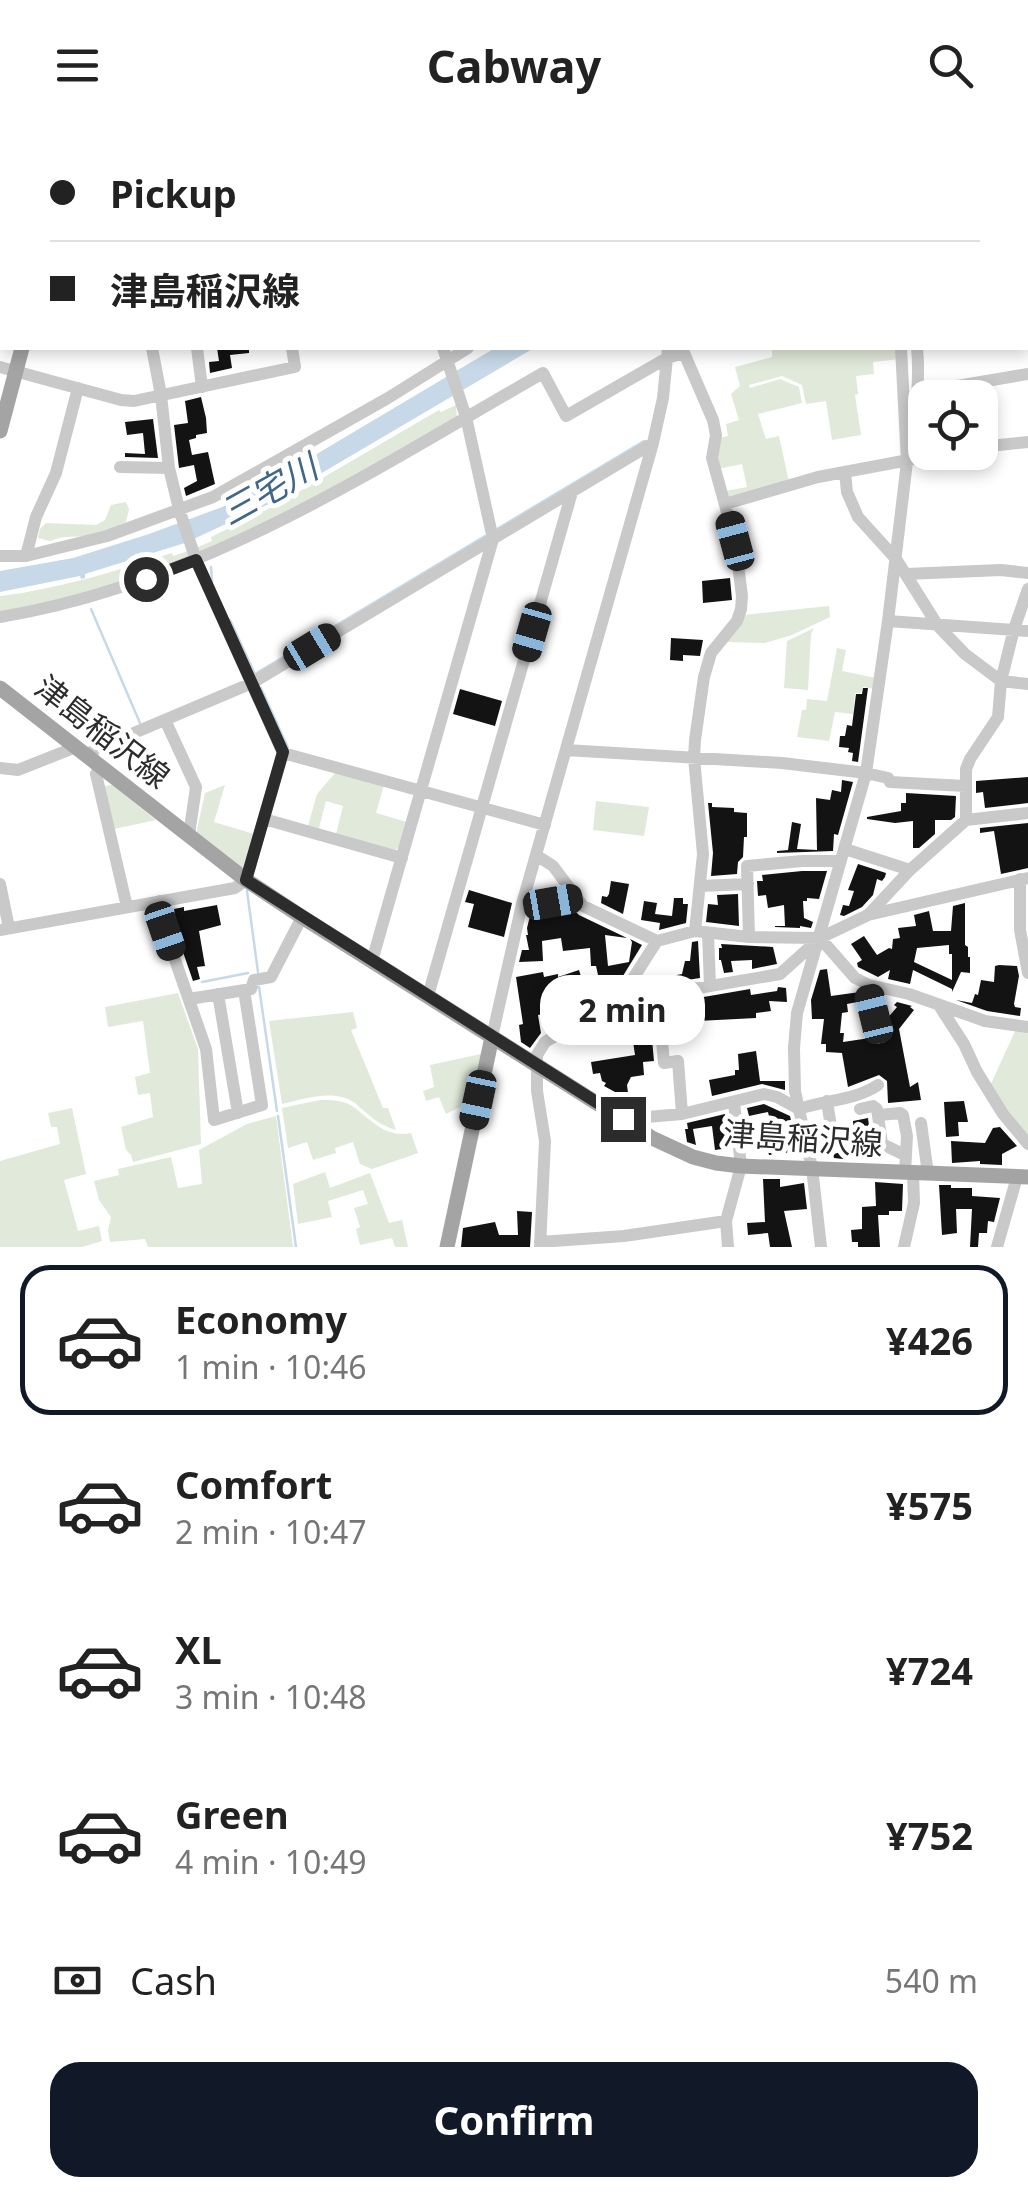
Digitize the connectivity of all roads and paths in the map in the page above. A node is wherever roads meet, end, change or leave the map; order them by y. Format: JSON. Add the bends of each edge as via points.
{"nodes":[{"id":1,"x":22,"y":350,"type":"edge"},
{"id":2,"x":152,"y":350,"type":"edge"},
{"id":3,"x":197,"y":350,"type":"edge"},
{"id":4,"x":292,"y":350,"type":"edge"},
{"id":5,"x":683,"y":350,"type":"edge"},
{"id":6,"x":901,"y":350,"type":"edge"},
{"id":7,"x":917,"y":350,"type":"edge"},
{"id":8,"x":668,"y":353,"type":"edge"},
{"id":9,"x":445,"y":358,"type":"edge"},
{"id":10,"x":0,"y":366,"type":"edge"},
{"id":11,"x":17,"y":371,"type":"junction"},
{"id":12,"x":1028,"y":374,"type":"edge"},
{"id":13,"x":917,"y":380,"type":"edge"},
{"id":14,"x":993,"y":380,"type":"edge"},
{"id":15,"x":202,"y":387,"type":"junction"},
{"id":16,"x":78,"y":388,"type":"junction"},
{"id":17,"x":161,"y":395,"type":"junction"},
{"id":18,"x":464,"y":412,"type":"junction"},
{"id":19,"x":0,"y":430,"type":"edge"},
{"id":20,"x":1028,"y":442,"type":"edge"},
{"id":21,"x":654,"y":443,"type":"junction"},
{"id":22,"x":998,"y":445,"type":"edge"},
{"id":23,"x":908,"y":454,"type":"edge"},
{"id":24,"x":906,"y":462,"type":"junction"},
{"id":25,"x":120,"y":467,"type":"dead end"},
{"id":26,"x":169,"y":468,"type":"junction"},
{"id":27,"x":846,"y":472,"type":"junction"},
{"id":28,"x":572,"y":492,"type":"junction"},
{"id":29,"x":725,"y":504,"type":"junction"},
{"id":30,"x":180,"y":510,"type":"junction"},
{"id":31,"x":493,"y":539,"type":"junction"},
{"id":32,"x":194,"y":555,"type":"junction"},
{"id":33,"x":0,"y":556,"type":"edge"},
{"id":34,"x":26,"y":556,"type":"junction"},
{"id":35,"x":896,"y":558,"type":"junction"},
{"id":36,"x":906,"y":574,"type":"junction"},
{"id":37,"x":1028,"y":574,"type":"edge"},
{"id":38,"x":1028,"y":589,"type":"edge"},
{"id":39,"x":0,"y":618,"type":"edge"},
{"id":40,"x":888,"y":620,"type":"junction"},
{"id":41,"x":938,"y":626,"type":"junction"},
{"id":42,"x":1021,"y":630,"type":"edge"},
{"id":43,"x":1001,"y":681,"type":"junction"},
{"id":44,"x":252,"y":683,"type":"junction"},
{"id":45,"x":1028,"y":684,"type":"edge"},
{"id":46,"x":0,"y":688,"type":"edge"},
{"id":47,"x":165,"y":720,"type":"junction"},
{"id":48,"x":566,"y":750,"type":"junction"},
{"id":49,"x":81,"y":751,"type":"junction"},
{"id":50,"x":283,"y":752,"type":"junction"},
{"id":51,"x":694,"y":758,"type":"junction"},
{"id":52,"x":101,"y":766,"type":"junction"},
{"id":53,"x":0,"y":768,"type":"edge"},
{"id":54,"x":866,"y":773,"type":"junction"},
{"id":55,"x":965,"y":786,"type":"junction"},
{"id":56,"x":422,"y":791,"type":"junction"},
{"id":57,"x":483,"y":808,"type":"junction"},
{"id":58,"x":1028,"y":813,"type":"edge"},
{"id":59,"x":264,"y":819,"type":"junction"},
{"id":60,"x":966,"y":820,"type":"junction"},
{"id":61,"x":544,"y":825,"type":"junction"},
{"id":62,"x":190,"y":835,"type":"junction"},
{"id":63,"x":536,"y":855,"type":"junction"},
{"id":64,"x":843,"y":855,"type":"junction"},
{"id":65,"x":402,"y":858,"type":"junction"},
{"id":66,"x":910,"y":870,"type":"junction"},
{"id":67,"x":1024,"y":878,"type":"edge"},
{"id":68,"x":246,"y":880,"type":"junction"},
{"id":69,"x":0,"y":884,"type":"edge"},
{"id":70,"x":748,"y":884,"type":"junction"},
{"id":71,"x":700,"y":886,"type":"junction"},
{"id":72,"x":577,"y":897,"type":"junction"},
{"id":73,"x":160,"y":901,"type":"junction"},
{"id":74,"x":522,"y":904,"type":"junction"},
{"id":75,"x":126,"y":907,"type":"junction"},
{"id":76,"x":868,"y":915,"type":"junction"},
{"id":77,"x":302,"y":917,"type":"junction"},
{"id":78,"x":4,"y":929,"type":"edge"},
{"id":79,"x":702,"y":932,"type":"junction"},
{"id":80,"x":749,"y":936,"type":"junction"},
{"id":81,"x":820,"y":938,"type":"junction"},
{"id":82,"x":657,"y":941,"type":"junction"},
{"id":83,"x":372,"y":962,"type":"junction"},
{"id":84,"x":1028,"y":973,"type":"edge"},
{"id":85,"x":869,"y":985,"type":"junction"},
{"id":86,"x":710,"y":986,"type":"junction"},
{"id":87,"x":244,"y":990,"type":"junction"},
{"id":88,"x":218,"y":994,"type":"junction"},
{"id":89,"x":658,"y":995,"type":"junction"},
{"id":90,"x":428,"y":996,"type":"junction"},
{"id":91,"x":189,"y":999,"type":"junction"},
{"id":92,"x":612,"y":999,"type":"junction"},
{"id":93,"x":940,"y":1006,"type":"junction"},
{"id":94,"x":1028,"y":1027,"type":"edge"},
{"id":95,"x":879,"y":1034,"type":"dead end"},
{"id":96,"x":492,"y":1037,"type":"junction"},
{"id":97,"x":536,"y":1065,"type":"junction"},
{"id":98,"x":878,"y":1084,"type":"dead end"},
{"id":99,"x":827,"y":1100,"type":"junction"},
{"id":100,"x":734,"y":1102,"type":"junction"},
{"id":101,"x":860,"y":1109,"type":"dead end"},
{"id":102,"x":799,"y":1110,"type":"junction"},
{"id":103,"x":238,"y":1112,"type":"junction"},
{"id":104,"x":682,"y":1114,"type":"junction"},
{"id":105,"x":880,"y":1115,"type":"junction"},
{"id":106,"x":623,"y":1119,"type":"junction"},
{"id":107,"x":921,"y":1124,"type":"dead end"},
{"id":108,"x":848,"y":1142,"type":"dead end"},
{"id":109,"x":1028,"y":1144,"type":"edge"},
{"id":110,"x":828,"y":1145,"type":"junction"},
{"id":111,"x":807,"y":1146,"type":"junction"},
{"id":112,"x":905,"y":1155,"type":"junction"},
{"id":113,"x":741,"y":1166,"type":"junction"},
{"id":114,"x":812,"y":1168,"type":"junction"},
{"id":115,"x":916,"y":1173,"type":"junction"},
{"id":116,"x":1024,"y":1174,"type":"edge"},
{"id":117,"x":726,"y":1221,"type":"junction"},
{"id":118,"x":624,"y":1241,"type":"edge"},
{"id":119,"x":540,"y":1245,"type":"edge"},
{"id":120,"x":447,"y":1247,"type":"edge"},
{"id":121,"x":728,"y":1247,"type":"edge"},
{"id":122,"x":821,"y":1247,"type":"edge"},
{"id":123,"x":904,"y":1247,"type":"edge"},
{"id":124,"x":997,"y":1247,"type":"edge"}],
"edges":[{"from":1,"to":11,"type":"main road"},
{"from":2,"to":17,"type":"street"},
{"from":3,"to":15,"type":"street"},
{"from":4,"to":15,"type":"street","via":[[295,367]]},
{"from":5,"to":8,"type":"street"},
{"from":5,"to":29,"type":"street","via":[[714,420],[712,458]]},
{"from":6,"to":24,"type":"street"},
{"from":7,"to":13,"type":"street"},
{"from":8,"to":18,"type":"street","via":[[566,416],[543,373]]},
{"from":8,"to":21,"type":"street"},
{"from":9,"to":18,"type":"street"},
{"from":9,"to":30,"type":"street","via":[[388,398]]},
{"from":10,"to":11,"type":"street"},
{"from":11,"to":16,"type":"street"},
{"from":11,"to":19,"type":"main road"},
{"from":12,"to":14,"type":"street"},
{"from":15,"to":17,"type":"street"},
{"from":16,"to":17,"type":"street","via":[[121,400]]},
{"from":16,"to":34,"type":"street"},
{"from":17,"to":26,"type":"street"},
{"from":18,"to":31,"type":"street"},
{"from":18,"to":32,"type":"street","via":[[321,501]]},
{"from":20,"to":22,"type":"street"},
{"from":21,"to":28,"type":"street"},
{"from":21,"to":48,"type":"street"},
{"from":23,"to":24,"type":"street"},
{"from":24,"to":27,"type":"street"},
{"from":24,"to":35,"type":"street"},
{"from":25,"to":26,"type":"street"},
{"from":26,"to":30,"type":"street"},
{"from":27,"to":29,"type":"street"},
{"from":27,"to":35,"type":"street","via":[[858,517]]},
{"from":28,"to":31,"type":"street"},
{"from":28,"to":57,"type":"street"},
{"from":29,"to":51,"type":"street","via":[[741,610],[711,653]]},
{"from":30,"to":32,"type":"street"},
{"from":30,"to":34,"type":"street"},
{"from":31,"to":44,"type":"street"},
{"from":31,"to":56,"type":"street"},
{"from":32,"to":39,"type":"street","via":[[94,597]]},
{"from":32,"to":44,"type":"street"},
{"from":33,"to":34,"type":"street"},
{"from":35,"to":36,"type":"street"},
{"from":35,"to":40,"type":"street"},
{"from":36,"to":37,"type":"street"},
{"from":36,"to":41,"type":"street"},
{"from":38,"to":42,"type":"street"},
{"from":40,"to":41,"type":"street"},
{"from":40,"to":54,"type":"street"},
{"from":41,"to":42,"type":"street"},
{"from":41,"to":43,"type":"street"},
{"from":42,"to":43,"type":"street"},
{"from":43,"to":45,"type":"street"},
{"from":43,"to":55,"type":"street","via":[[998,717],[970,759]]},
{"from":44,"to":47,"type":"street"},
{"from":44,"to":50,"type":"street"},
{"from":46,"to":49,"type":"main road","name":"津島稲沢線"},
{"from":47,"to":49,"type":"street"},
{"from":47,"to":62,"type":"street","via":[[196,787]]},
{"from":48,"to":51,"type":"street"},
{"from":48,"to":61,"type":"street"},
{"from":49,"to":52,"type":"main road","name":"津島稲沢線"},
{"from":49,"to":53,"type":"street","via":[[18,770]]},
{"from":50,"to":56,"type":"street"},
{"from":50,"to":59,"type":"street"},
{"from":51,"to":54,"type":"street"},
{"from":51,"to":71,"type":"street"},
{"from":52,"to":62,"type":"main road","name":"津島稲沢線"},
{"from":52,"to":75,"type":"street","via":[[96,774]]},
{"from":54,"to":55,"type":"street","via":[[890,782]]},
{"from":54,"to":64,"type":"street"},
{"from":55,"to":60,"type":"street"},
{"from":56,"to":57,"type":"street"},
{"from":56,"to":65,"type":"street"},
{"from":57,"to":61,"type":"street"},
{"from":57,"to":90,"type":"street"},
{"from":58,"to":60,"type":"street"},
{"from":59,"to":65,"type":"street"},
{"from":59,"to":68,"type":"street"},
{"from":60,"to":66,"type":"street"},
{"from":61,"to":63,"type":"street"},
{"from":62,"to":68,"type":"main road","name":"津島稲沢線"},
{"from":63,"to":72,"type":"street"},
{"from":63,"to":74,"type":"street"},
{"from":64,"to":66,"type":"street"},
{"from":64,"to":70,"type":"street","via":[[747,866]]},
{"from":64,"to":81,"type":"street"},
{"from":65,"to":83,"type":"street"},
{"from":66,"to":76,"type":"street"},
{"from":67,"to":76,"type":"street"},
{"from":67,"to":84,"type":"street","via":[[1020,930]]},
{"from":68,"to":73,"type":"street","via":[[235,888]]},
{"from":68,"to":77,"type":"main road","name":"津島稲沢線"},
{"from":69,"to":78,"type":"street"},
{"from":70,"to":71,"type":"street"},
{"from":70,"to":80,"type":"street"},
{"from":71,"to":79,"type":"street"},
{"from":72,"to":74,"type":"street"},
{"from":72,"to":82,"type":"street"},
{"from":73,"to":75,"type":"street"},
{"from":73,"to":91,"type":"street"},
{"from":74,"to":96,"type":"street"},
{"from":75,"to":78,"type":"street"},
{"from":76,"to":81,"type":"street"},
{"from":77,"to":83,"type":"main road","name":"津島稲沢線"},
{"from":77,"to":87,"type":"street","via":[[271,976]]},
{"from":79,"to":80,"type":"street"},
{"from":79,"to":82,"type":"street"},
{"from":79,"to":86,"type":"street"},
{"from":80,"to":81,"type":"street"},
{"from":81,"to":85,"type":"street"},
{"from":81,"to":86,"type":"street","via":[[780,974]]},
{"from":81,"to":102,"type":"street","via":[[798,1013]]},
{"from":82,"to":92,"type":"street","via":[[625,991]]},
{"from":83,"to":90,"type":"main road","name":"津島稲沢線"},
{"from":85,"to":93,"type":"street"},
{"from":85,"to":95,"type":"street"},
{"from":86,"to":89,"type":"street"},
{"from":87,"to":88,"type":"street"},
{"from":87,"to":103,"type":"street","via":[[262,1105]]},
{"from":88,"to":91,"type":"street"},
{"from":88,"to":103,"type":"street"},
{"from":89,"to":92,"type":"street"},
{"from":89,"to":104,"type":"street","via":[[664,1062],[678,1061]]},
{"from":90,"to":96,"type":"main road","name":"津島稲沢線"},
{"from":91,"to":103,"type":"street","via":[[206,1049],[214,1120]]},
{"from":92,"to":97,"type":"street","via":[[545,1042]]},
{"from":93,"to":94,"type":"street"},
{"from":93,"to":109,"type":"street"},
{"from":96,"to":97,"type":"main road","name":"津島稲沢線"},
{"from":96,"to":120,"type":"main road"},
{"from":97,"to":106,"type":"main road","name":"津島稲沢線"},
{"from":97,"to":119,"type":"street","via":[[545,1141]]},
{"from":98,"to":99,"type":"street","via":[[862,1095]]},
{"from":99,"to":102,"type":"street"},
{"from":99,"to":110,"type":"street"},
{"from":100,"to":102,"type":"street","via":[[764,1094]]},
{"from":100,"to":104,"type":"street"},
{"from":100,"to":113,"type":"street"},
{"from":101,"to":105,"type":"street","via":[[873,1106]]},
{"from":102,"to":111,"type":"street"},
{"from":104,"to":106,"type":"street"},
{"from":105,"to":112,"type":"street","via":[[882,1144]]},
{"from":105,"to":112,"type":"street","via":[[903,1115]]},
{"from":106,"to":113,"type":"main road","name":"津島稲沢線","via":[[674,1150]]},
{"from":107,"to":115,"type":"street"},
{"from":108,"to":110,"type":"street"},
{"from":110,"to":111,"type":"street"},
{"from":111,"to":114,"type":"street"},
{"from":112,"to":115,"type":"street"},
{"from":113,"to":114,"type":"main road","name":"津島稲沢線"},
{"from":113,"to":117,"type":"street"},
{"from":114,"to":115,"type":"main road","name":"津島稲沢線"},
{"from":114,"to":122,"type":"street"},
{"from":115,"to":116,"type":"main road","name":"津島稲沢線"},
{"from":115,"to":123,"type":"street"},
{"from":116,"to":124,"type":"street"},
{"from":117,"to":118,"type":"street"},
{"from":117,"to":121,"type":"street"},
{"from":118,"to":119,"type":"street"}]}
